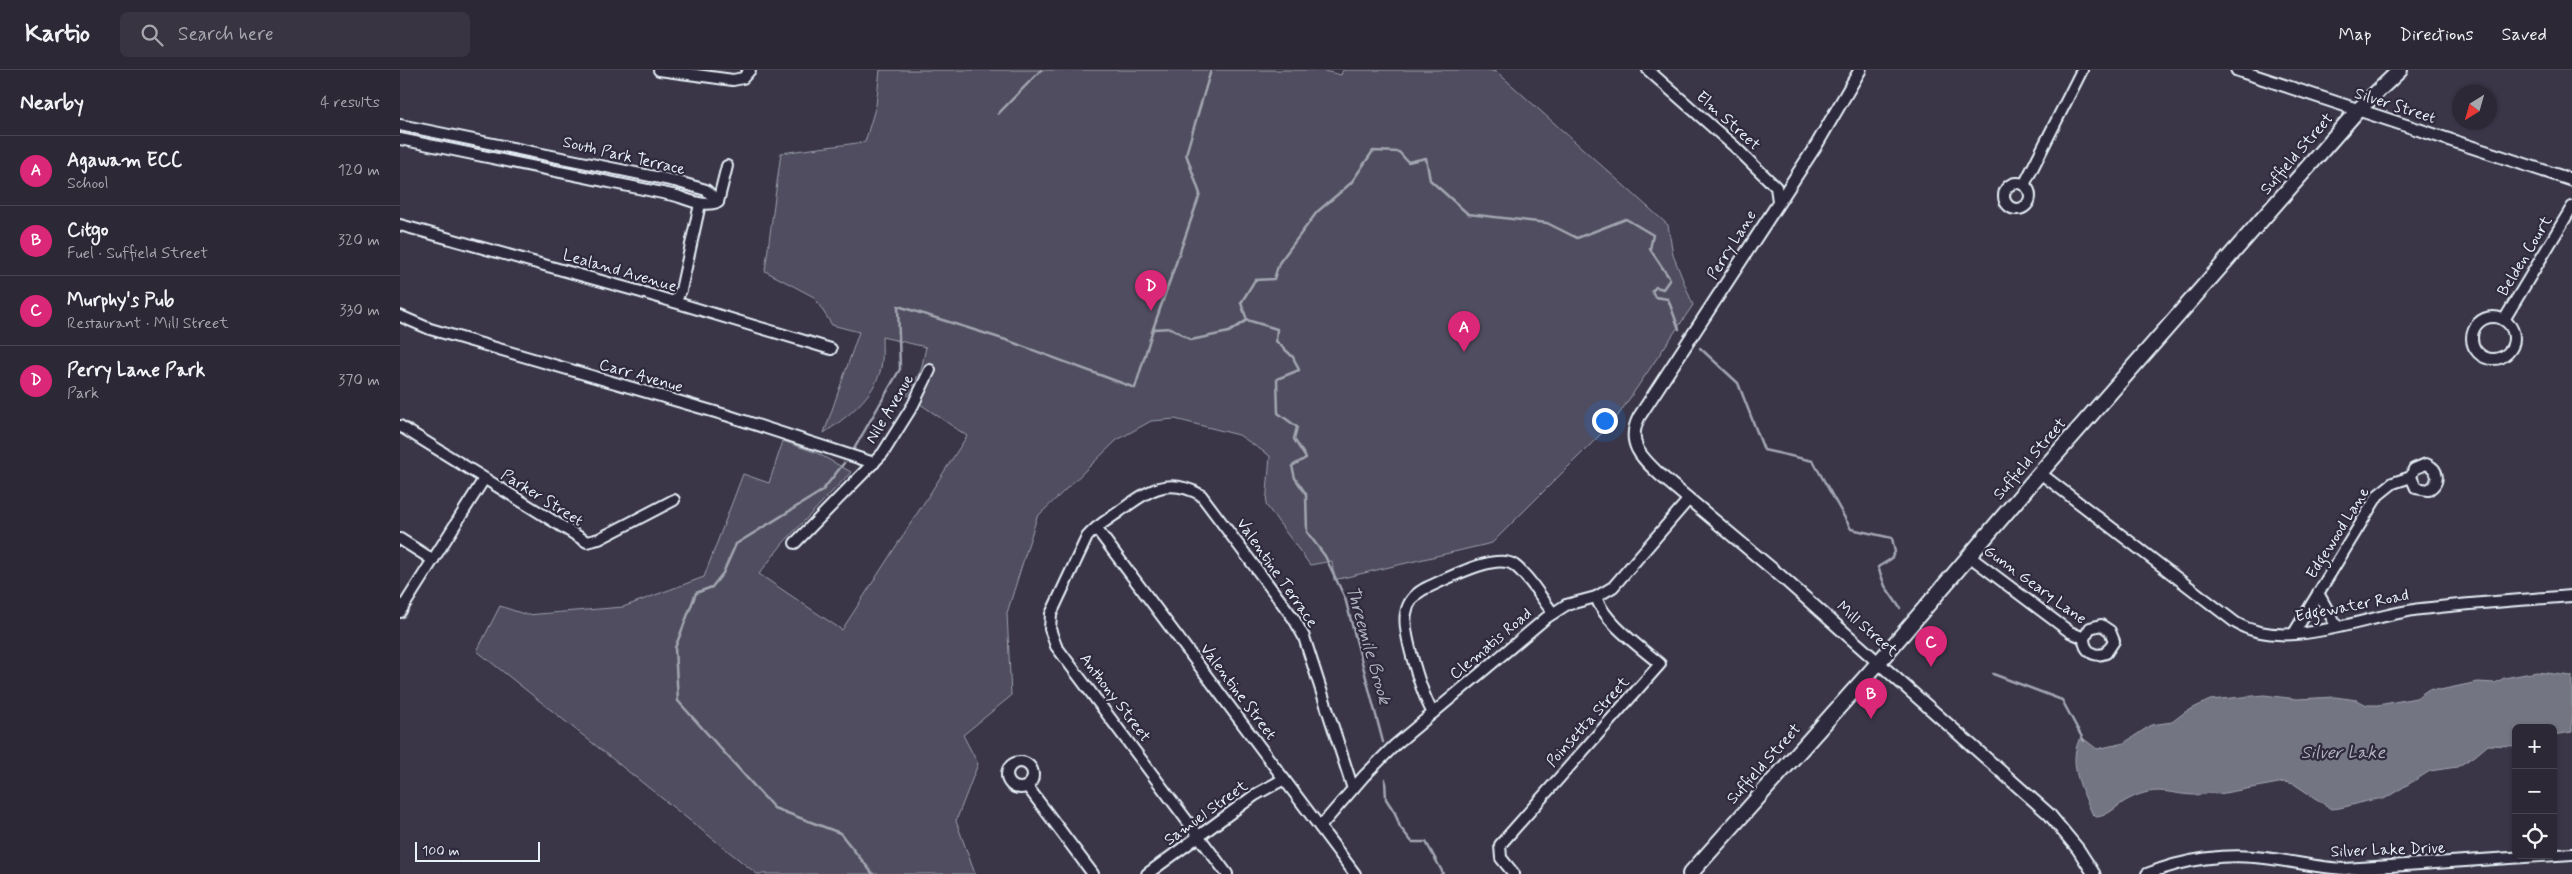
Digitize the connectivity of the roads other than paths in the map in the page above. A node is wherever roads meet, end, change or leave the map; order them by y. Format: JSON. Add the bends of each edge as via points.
{"nodes":[{"id":1,"x":659,"y":70,"type":"edge"},
{"id":2,"x":750,"y":70,"type":"edge"},
{"id":3,"x":1648,"y":70,"type":"edge"},
{"id":4,"x":1860,"y":70,"type":"edge"},
{"id":5,"x":2082,"y":70,"type":"edge"},
{"id":6,"x":2237,"y":70,"type":"edge"},
{"id":7,"x":2400,"y":70,"type":"edge"},
{"id":8,"x":2357,"y":111,"type":"junction"},
{"id":9,"x":400,"y":125,"type":"edge"},
{"id":10,"x":400,"y":139,"type":"edge"},
{"id":11,"x":519,"y":149,"type":"junction"},
{"id":12,"x":515,"y":163,"type":"junction"},
{"id":13,"x":726,"y":166,"type":"dead end"},
{"id":14,"x":2572,"y":180,"type":"edge"},
{"id":15,"x":2024,"y":185,"type":"dead end"},
{"id":16,"x":1778,"y":200,"type":"junction"},
{"id":17,"x":718,"y":202,"type":"junction"},
{"id":18,"x":700,"y":204,"type":"junction"},
{"id":19,"x":2572,"y":207,"type":"edge"},
{"id":20,"x":400,"y":225,"type":"edge"},
{"id":21,"x":676,"y":302,"type":"junction"},
{"id":22,"x":400,"y":316,"type":"edge"},
{"id":23,"x":2504,"y":320,"type":"junction"},
{"id":24,"x":832,"y":349,"type":"dead end"},
{"id":25,"x":930,"y":370,"type":"dead end"},
{"id":26,"x":400,"y":426,"type":"edge"},
{"id":27,"x":1633,"y":438,"type":"joint"},
{"id":28,"x":874,"y":463,"type":"junction"},
{"id":29,"x":2040,"y":473,"type":"junction"},
{"id":30,"x":2411,"y":477,"type":"dead end"},
{"id":31,"x":484,"y":479,"type":"junction"},
{"id":32,"x":1689,"y":499,"type":"junction"},
{"id":33,"x":674,"y":500,"type":"dead end"},
{"id":34,"x":1096,"y":528,"type":"junction"},
{"id":35,"x":400,"y":539,"type":"edge"},
{"id":36,"x":795,"y":543,"type":"dead end"},
{"id":37,"x":1969,"y":556,"type":"junction"},
{"id":38,"x":433,"y":560,"type":"junction"},
{"id":39,"x":2318,"y":593,"type":"junction"},
{"id":40,"x":2572,"y":596,"type":"edge"},
{"id":41,"x":1596,"y":597,"type":"junction"},
{"id":42,"x":400,"y":612,"type":"edge"},
{"id":43,"x":1552,"y":613,"type":"junction"},
{"id":44,"x":2337,"y":627,"type":"junction"},
{"id":45,"x":2294,"y":633,"type":"junction"},
{"id":46,"x":2084,"y":638,"type":"dead end"},
{"id":47,"x":1880,"y":662,"type":"junction"},
{"id":48,"x":1433,"y":713,"type":"junction"},
{"id":49,"x":1284,"y":779,"type":"junction"},
{"id":50,"x":1027,"y":786,"type":"dead end"},
{"id":51,"x":1352,"y":789,"type":"junction"},
{"id":52,"x":1320,"y":827,"type":"junction"},
{"id":53,"x":1199,"y":836,"type":"junction"},
{"id":54,"x":2572,"y":854,"type":"edge"},
{"id":55,"x":1093,"y":874,"type":"edge"},
{"id":56,"x":1147,"y":874,"type":"edge"},
{"id":57,"x":1227,"y":874,"type":"edge"},
{"id":58,"x":1355,"y":874,"type":"edge"},
{"id":59,"x":1514,"y":874,"type":"edge"},
{"id":60,"x":1690,"y":874,"type":"edge"},
{"id":61,"x":2094,"y":874,"type":"edge"},
{"id":62,"x":2148,"y":874,"type":"edge"}],
"edges":[{"from":1,"to":2,"type":"street","via":[[733,80],[743,78]]},
{"from":3,"to":16,"type":"street","name":"Elm Street","via":[[1776,187]]},
{"from":4,"to":16,"type":"street","name":"Perry Lane","via":[[1817,144]]},
{"from":5,"to":15,"type":"street"},
{"from":6,"to":8,"type":"street","name":"Silver Street"},
{"from":7,"to":8,"type":"main road","name":"Suffield Street"},
{"from":8,"to":14,"type":"street","name":"Silver Street"},
{"from":8,"to":29,"type":"main road","name":"Suffield Street"},
{"from":9,"to":11,"type":"street","name":"South Park Terrace"},
{"from":10,"to":12,"type":"street","name":"South Park Terrace"},
{"from":11,"to":12,"type":"street"},
{"from":11,"to":17,"type":"street","name":"South Park Terrace","via":[[706,190]]},
{"from":12,"to":18,"type":"street","name":"South Park Terrace","via":[[677,196]]},
{"from":13,"to":17,"type":"street"},
{"from":16,"to":27,"type":"street","name":"Perry Lane","via":[[1636,422]]},
{"from":17,"to":18,"type":"street","name":"South Park Terrace"},
{"from":18,"to":21,"type":"street"},
{"from":19,"to":23,"type":"street","name":"Belden Court"},
{"from":20,"to":21,"type":"street","name":"Lealand Avenue"},
{"from":21,"to":24,"type":"street","name":"Lealand Avenue"},
{"from":22,"to":28,"type":"street","name":"Carr Avenue","via":[[430,329],[729,416]]},
{"from":23,"to":23,"type":"street","name":"Belden Court","via":[[2491,317],[2476,325],[2472,341],[2481,355],[2499,358],[2512,347],[2514,334]]},
{"from":25,"to":28,"type":"street","name":"Nile Avenue","via":[[905,417]]},
{"from":26,"to":31,"type":"street","name":"Parker Street"},
{"from":27,"to":32,"type":"street","name":"Mill Street","via":[[1641,456]]},
{"from":28,"to":36,"type":"street","name":"Nile Avenue"},
{"from":29,"to":37,"type":"main road","name":"Suffield Street"},
{"from":29,"to":45,"type":"street","name":"Edgewater Road","via":[[2236,623],[2259,633]]},
{"from":30,"to":39,"type":"street","name":"Edgewood Lane","via":[[2394,483],[2373,500]]},
{"from":31,"to":33,"type":"street","name":"Parker Street","via":[[587,542],[599,540]]},
{"from":31,"to":38,"type":"street"},
{"from":32,"to":41,"type":"street","name":"Clematis Road","via":[[1613,587]]},
{"from":32,"to":47,"type":"street","name":"Mill Street"},
{"from":34,"to":49,"type":"street","name":"Valentine Street"},
{"from":34,"to":51,"type":"street","name":"Valentine Terrace","via":[[1158,487],[1192,490],[1205,499],[1304,636]]},
{"from":34,"to":53,"type":"street","name":"Anthony Street","via":[[1084,543],[1054,607],[1050,621],[1052,636],[1056,646]]},
{"from":35,"to":38,"type":"street"},
{"from":37,"to":46,"type":"street","name":"Gunn Geary Lane","via":[[2070,632]]},
{"from":37,"to":47,"type":"main road","name":"Suffield Street"},
{"from":38,"to":42,"type":"street"},
{"from":39,"to":44,"type":"street","name":"Edgewood Lane"},
{"from":39,"to":45,"type":"street","name":"Edgewood Lane"},
{"from":40,"to":44,"type":"street","name":"Edgewater Road","via":[[2419,609],[2389,613]]},
{"from":41,"to":43,"type":"street","name":"Clematis Road","via":[[1566,605]]},
{"from":41,"to":59,"type":"street","name":"Poinsetta Street","via":[[1609,619],[1660,664],[1500,844],[1501,858]]},
{"from":43,"to":48,"type":"street","name":"Clematis Road"},
{"from":43,"to":48,"type":"street","via":[[1518,568],[1503,561],[1489,562],[1416,594],[1408,606],[1405,620],[1419,684]]},
{"from":44,"to":45,"type":"street","name":"Edgewater Road"},
{"from":47,"to":60,"type":"main road","name":"Suffield Street"},
{"from":47,"to":61,"type":"street","name":"Mill Street","via":[[2049,814],[2074,843]]},
{"from":48,"to":51,"type":"street","name":"Clematis Road","via":[[1395,745]]},
{"from":49,"to":52,"type":"street","name":"Valentine Street"},
{"from":49,"to":53,"type":"street","name":"Samuel Street","via":[[1255,794]]},
{"from":50,"to":55,"type":"street"},
{"from":51,"to":52,"type":"street","name":"Clematis Road"},
{"from":52,"to":58,"type":"street","name":"Valentine Street"},
{"from":53,"to":56,"type":"street","name":"Samuel Street"},
{"from":53,"to":57,"type":"street","name":"Anthony Street"},
{"from":54,"to":62,"type":"street","name":"Silver Lake Drive","via":[[2345,869],[2237,857],[2196,860]]}]}
